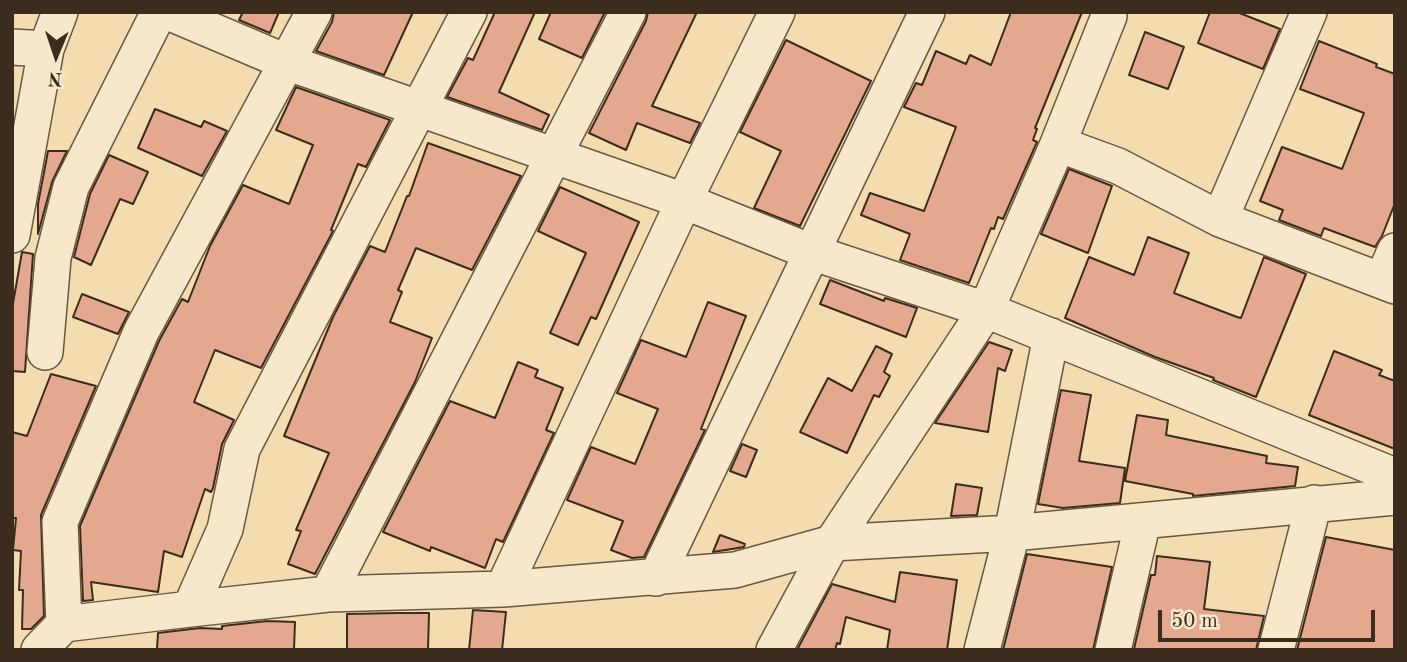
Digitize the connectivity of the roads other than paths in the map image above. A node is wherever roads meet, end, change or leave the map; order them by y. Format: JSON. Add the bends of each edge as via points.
{"nodes":[{"id":1,"x":60,"y":12,"type":"edge"},
{"id":2,"x":159,"y":12,"type":"edge"},
{"id":3,"x":168,"y":12,"type":"edge"},
{"id":4,"x":314,"y":12,"type":"edge"},
{"id":5,"x":469,"y":12,"type":"edge"},
{"id":6,"x":628,"y":12,"type":"edge"},
{"id":7,"x":777,"y":12,"type":"edge"},
{"id":8,"x":927,"y":12,"type":"edge"},
{"id":9,"x":1108,"y":12,"type":"edge"},
{"id":10,"x":1309,"y":12,"type":"edge"},
{"id":11,"x":29,"y":48,"type":"edge"},
{"id":12,"x":286,"y":62,"type":"junction"},
{"id":13,"x":418,"y":108,"type":"junction"},
{"id":14,"x":1058,"y":144,"type":"junction"},
{"id":15,"x":554,"y":155,"type":"junction"},
{"id":16,"x":684,"y":201,"type":"junction"},
{"id":17,"x":1220,"y":219,"type":"junction"},
{"id":18,"x":12,"y":235,"type":"edge"},
{"id":19,"x":811,"y":251,"type":"junction"},
{"id":20,"x":1390,"y":272,"type":"edge"},
{"id":21,"x":986,"y":310,"type":"junction"},
{"id":22,"x":1051,"y":336,"type":"junction"},
{"id":23,"x":45,"y":352,"type":"dead end"},
{"id":24,"x":1395,"y":476,"type":"edge"},
{"id":25,"x":1395,"y":497,"type":"edge"},
{"id":26,"x":1314,"y":503,"type":"junction"},
{"id":27,"x":1143,"y":521,"type":"junction"},
{"id":28,"x":1012,"y":533,"type":"junction"},
{"id":29,"x":832,"y":543,"type":"junction"},
{"id":30,"x":656,"y":578,"type":"junction"},
{"id":31,"x":503,"y":589,"type":"junction"},
{"id":32,"x":328,"y":594,"type":"junction"},
{"id":33,"x":190,"y":608,"type":"junction"},
{"id":34,"x":64,"y":624,"type":"junction"},
{"id":35,"x":39,"y":650,"type":"edge"},
{"id":36,"x":774,"y":650,"type":"edge"},
{"id":37,"x":982,"y":650,"type":"edge"},
{"id":38,"x":1113,"y":650,"type":"edge"},
{"id":39,"x":1276,"y":650,"type":"edge"}],
"edges":[{"from":1,"to":11,"type":"street"},
{"from":2,"to":23,"type":"street","via":[[71,187],[53,258]]},
{"from":3,"to":12,"type":"street"},
{"from":4,"to":12,"type":"street"},
{"from":5,"to":13,"type":"street"},
{"from":6,"to":15,"type":"street"},
{"from":7,"to":16,"type":"street"},
{"from":8,"to":19,"type":"street"},
{"from":9,"to":14,"type":"street"},
{"from":10,"to":17,"type":"street"},
{"from":11,"to":18,"type":"street"},
{"from":12,"to":13,"type":"street"},
{"from":12,"to":34,"type":"street","via":[[141,332],[60,522]]},
{"from":13,"to":15,"type":"street"},
{"from":13,"to":33,"type":"street","via":[[243,449],[225,529]]},
{"from":14,"to":17,"type":"street","via":[[1118,166]]},
{"from":14,"to":21,"type":"street"},
{"from":15,"to":16,"type":"street"},
{"from":15,"to":32,"type":"street"},
{"from":16,"to":19,"type":"street"},
{"from":16,"to":31,"type":"street"},
{"from":17,"to":20,"type":"street"},
{"from":19,"to":21,"type":"street"},
{"from":19,"to":30,"type":"street"},
{"from":21,"to":22,"type":"street"},
{"from":21,"to":29,"type":"street"},
{"from":22,"to":24,"type":"street"},
{"from":22,"to":28,"type":"street"},
{"from":25,"to":26,"type":"street"},
{"from":26,"to":27,"type":"street"},
{"from":26,"to":39,"type":"street"},
{"from":27,"to":28,"type":"street"},
{"from":27,"to":38,"type":"street"},
{"from":28,"to":29,"type":"street"},
{"from":28,"to":37,"type":"street"},
{"from":29,"to":30,"type":"street","via":[[735,570]]},
{"from":29,"to":36,"type":"street"},
{"from":30,"to":31,"type":"street"},
{"from":31,"to":32,"type":"street"},
{"from":32,"to":33,"type":"street"},
{"from":33,"to":34,"type":"street"},
{"from":34,"to":35,"type":"street"}]}
